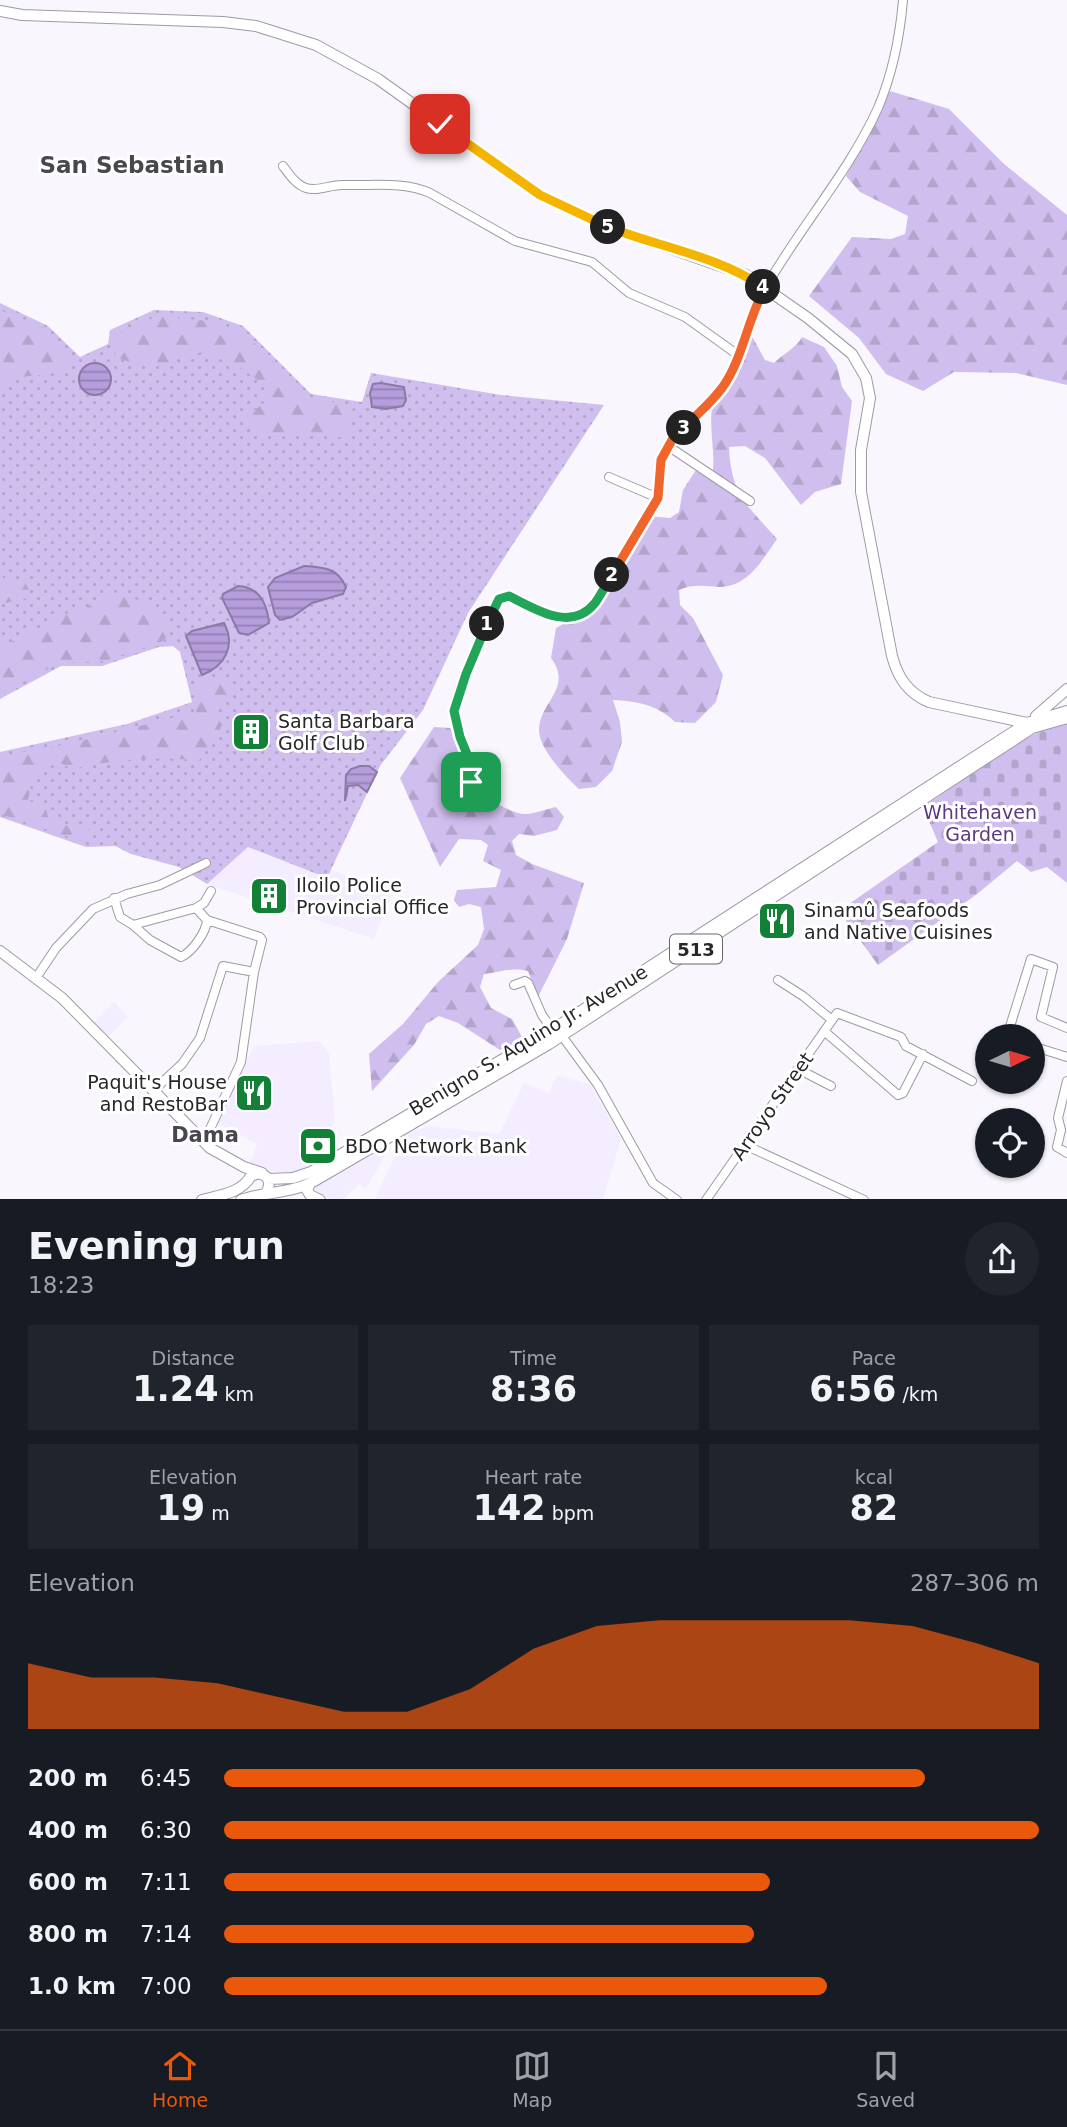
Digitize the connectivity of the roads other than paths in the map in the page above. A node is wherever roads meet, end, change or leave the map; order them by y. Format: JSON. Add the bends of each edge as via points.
{"nodes":[{"id":1,"x":904,"y":0,"type":"edge"},
{"id":2,"x":0,"y":11,"type":"edge"},
{"id":3,"x":283,"y":166,"type":"dead end"},
{"id":4,"x":765,"y":288,"type":"junction"},
{"id":5,"x":738,"y":355,"type":"junction"},
{"id":6,"x":668,"y":446,"type":"junction"},
{"id":7,"x":609,"y":477,"type":"dead end"},
{"id":8,"x":658,"y":498,"type":"junction"},
{"id":9,"x":750,"y":501,"type":"dead end"},
{"id":10,"x":1067,"y":689,"type":"edge"},
{"id":11,"x":1067,"y":698,"type":"edge"},
{"id":12,"x":1067,"y":711,"type":"edge"},
{"id":13,"x":1045,"y":716,"type":"junction"},
{"id":14,"x":1067,"y":718,"type":"edge"},
{"id":15,"x":1030,"y":725,"type":"junction"},
{"id":16,"x":471,"y":782,"type":"dead end"},
{"id":17,"x":206,"y":863,"type":"dead end"},
{"id":18,"x":211,"y":891,"type":"dead end"},
{"id":19,"x":114,"y":898,"type":"junction"},
{"id":20,"x":195,"y":908,"type":"junction"},
{"id":21,"x":207,"y":920,"type":"junction"},
{"id":22,"x":133,"y":925,"type":"junction"},
{"id":23,"x":707,"y":935,"type":"junction"},
{"id":24,"x":0,"y":951,"type":"edge"},
{"id":25,"x":254,"y":972,"type":"junction"},
{"id":26,"x":36,"y":978,"type":"junction"},
{"id":27,"x":778,"y":980,"type":"dead end"},
{"id":28,"x":514,"y":985,"type":"dead end"},
{"id":29,"x":834,"y":1016,"type":"junction"},
{"id":30,"x":1011,"y":1024,"type":"edge"},
{"id":31,"x":1067,"y":1028,"type":"edge"},
{"id":32,"x":552,"y":1029,"type":"junction"},
{"id":33,"x":824,"y":1031,"type":"junction"},
{"id":34,"x":562,"y":1036,"type":"junction"},
{"id":35,"x":1045,"y":1050,"type":"edge"},
{"id":36,"x":923,"y":1055,"type":"junction"},
{"id":37,"x":1067,"y":1057,"type":"edge"},
{"id":38,"x":798,"y":1069,"type":"junction"},
{"id":39,"x":972,"y":1081,"type":"dead end"},
{"id":40,"x":1067,"y":1082,"type":"edge"},
{"id":41,"x":831,"y":1086,"type":"dead end"},
{"id":42,"x":155,"y":1089,"type":"junction"},
{"id":43,"x":204,"y":1142,"type":"junction"},
{"id":44,"x":745,"y":1145,"type":"junction"},
{"id":45,"x":1067,"y":1153,"type":"edge"},
{"id":46,"x":349,"y":1154,"type":"junction"},
{"id":47,"x":244,"y":1167,"type":"junction"},
{"id":48,"x":265,"y":1176,"type":"junction"},
{"id":49,"x":248,"y":1181,"type":"junction"},
{"id":50,"x":310,"y":1184,"type":"junction"},
{"id":51,"x":839,"y":1189,"type":"junction"},
{"id":52,"x":278,"y":1193,"type":"junction"},
{"id":53,"x":260,"y":1196,"type":"edge"},
{"id":54,"x":202,"y":1199,"type":"edge"},
{"id":55,"x":241,"y":1199,"type":"edge"},
{"id":56,"x":294,"y":1199,"type":"edge"},
{"id":57,"x":320,"y":1199,"type":"edge"},
{"id":58,"x":677,"y":1199,"type":"edge"},
{"id":59,"x":706,"y":1199,"type":"edge"},
{"id":60,"x":834,"y":1199,"type":"edge"},
{"id":61,"x":864,"y":1199,"type":"edge"}],
"edges":[{"from":1,"to":4,"type":"street","via":[[878,108],[835,184]]},
{"from":2,"to":4,"type":"main road","via":[[223,22],[287,34],[362,69],[540,195],[609,227],[746,275]]},
{"from":3,"to":5,"type":"street","via":[[307,189],[345,185],[418,188],[514,241],[592,262],[629,293],[685,317]]},
{"from":4,"to":5,"type":"street"},
{"from":4,"to":15,"type":"main road","via":[[839,342],[866,378],[870,398],[861,450],[861,492],[892,656],[902,681],[929,702]]},
{"from":5,"to":6,"type":"street","via":[[722,388]]},
{"from":6,"to":8,"type":"street","via":[[661,460]]},
{"from":6,"to":9,"type":"street"},
{"from":7,"to":8,"type":"street"},
{"from":8,"to":16,"type":"street","via":[[594,605],[584,612],[553,618],[509,596],[499,599],[454,711],[471,764]]},
{"from":10,"to":15,"type":"main road"},
{"from":11,"to":13,"type":"main road"},
{"from":12,"to":13,"type":"main road"},
{"from":13,"to":15,"type":"main road"},
{"from":14,"to":15,"type":"main road","name":"Benigno S. Aquino Jr. Avenue","number":"513"},
{"from":15,"to":23,"type":"main road","name":"Benigno S. Aquino Jr. Avenue","number":"513"},
{"from":17,"to":19,"type":"street","via":[[160,885]]},
{"from":18,"to":20,"type":"street"},
{"from":19,"to":22,"type":"street","via":[[120,917]]},
{"from":19,"to":26,"type":"street","via":[[81,920]]},
{"from":20,"to":21,"type":"street"},
{"from":20,"to":22,"type":"street"},
{"from":21,"to":22,"type":"street","via":[[203,933],[181,957]]},
{"from":21,"to":25,"type":"street","via":[[260,937]]},
{"from":23,"to":32,"type":"main road","name":"Benigno S. Aquino Jr. Avenue","number":"513"},
{"from":23,"to":34,"type":"main road","name":"Benigno S. Aquino Jr. Avenue","number":"513"},
{"from":24,"to":26,"type":"main road"},
{"from":25,"to":42,"type":"street","via":[[222,967],[200,1038],[182,1065]]},
{"from":25,"to":43,"type":"street","via":[[238,1073]]},
{"from":26,"to":42,"type":"main road"},
{"from":27,"to":29,"type":"street"},
{"from":28,"to":32,"type":"street","via":[[528,983]]},
{"from":29,"to":33,"type":"street","name":"Arroyo Street"},
{"from":29,"to":36,"type":"street","via":[[901,1037],[905,1045]]},
{"from":30,"to":31,"type":"street","via":[[1031,959],[1053,967],[1041,1017]]},
{"from":32,"to":46,"type":"main road","name":"Benigno S. Aquino Jr. Avenue","number":"513"},
{"from":33,"to":36,"type":"street","via":[[898,1095]]},
{"from":33,"to":38,"type":"street","name":"Arroyo Street"},
{"from":34,"to":46,"type":"main road","name":"Benigno S. Aquino Jr. Avenue","number":"513"},
{"from":34,"to":58,"type":"street","via":[[598,1085],[653,1183]]},
{"from":35,"to":37,"type":"street"},
{"from":36,"to":39,"type":"street"},
{"from":38,"to":41,"type":"street"},
{"from":38,"to":44,"type":"street","name":"Arroyo Street"},
{"from":40,"to":45,"type":"street","via":[[1057,1147]]},
{"from":42,"to":43,"type":"main road"},
{"from":43,"to":47,"type":"main road"},
{"from":44,"to":51,"type":"street"},
{"from":44,"to":59,"type":"street","name":"Arroyo Street"},
{"from":46,"to":48,"type":"main road","name":"Benigno S. Aquino Jr. Avenue","number":"513","via":[[300,1176]]},
{"from":46,"to":50,"type":"main road","name":"Benigno S. Aquino Jr. Avenue","number":"513"},
{"from":47,"to":48,"type":"main road"},
{"from":47,"to":49,"type":"main road"},
{"from":48,"to":49,"type":"main road","via":[[254,1174]]},
{"from":48,"to":53,"type":"main road","via":[[270,1186]]},
{"from":49,"to":53,"type":"main road","via":[[250,1192]]},
{"from":49,"to":54,"type":"main road","via":[[233,1192]]},
{"from":50,"to":52,"type":"main road","name":"Benigno S. Aquino Jr. Avenue","number":"513"},
{"from":50,"to":57,"type":"main road","via":[[310,1195]]},
{"from":51,"to":60,"type":"street"},
{"from":51,"to":61,"type":"street"},
{"from":52,"to":53,"type":"main road","name":"Benigno S. Aquino Jr. Avenue","number":"513"},
{"from":52,"to":56,"type":"main road"},
{"from":53,"to":55,"type":"main road","name":"Benigno S. Aquino Jr. Avenue"}]}
